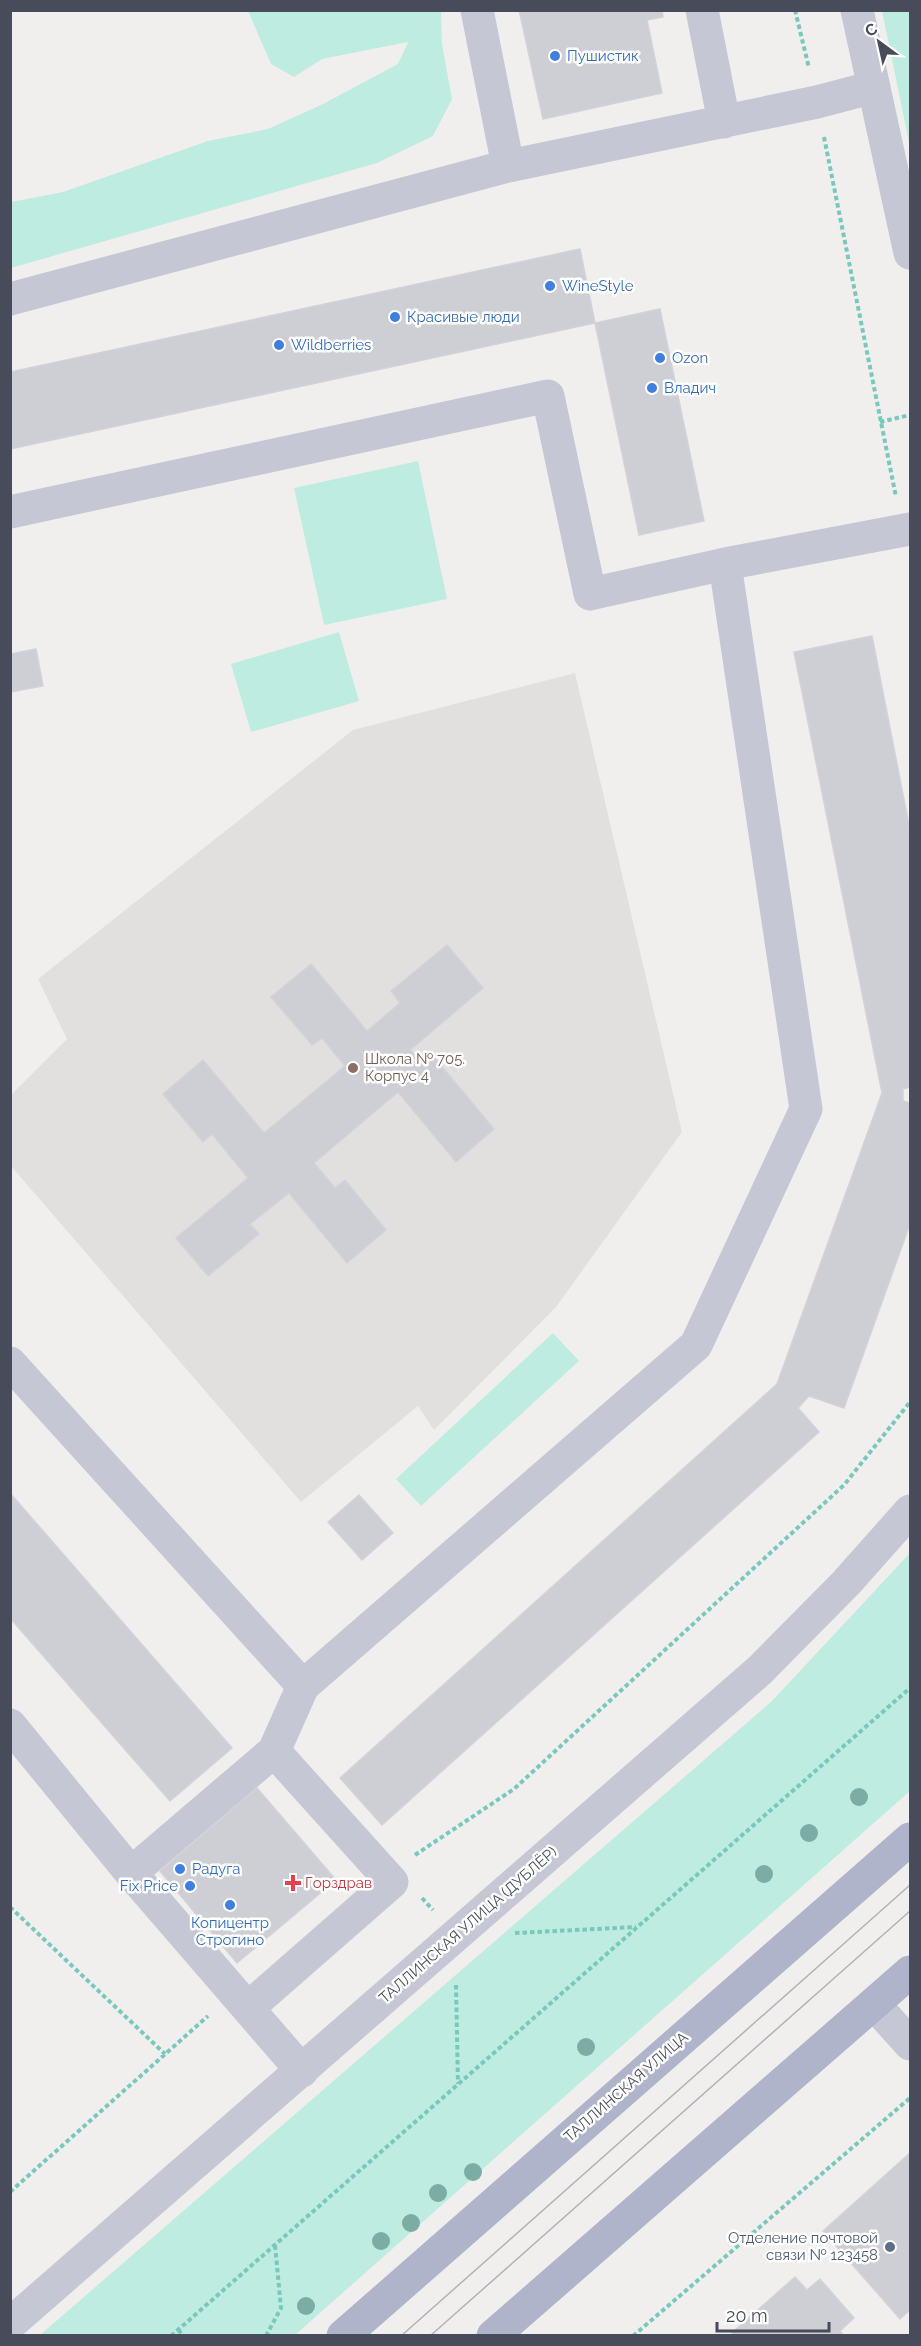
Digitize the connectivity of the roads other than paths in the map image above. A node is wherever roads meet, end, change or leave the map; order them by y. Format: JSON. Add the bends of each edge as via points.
{"nodes":[{"id":1,"x":477,"y":10,"type":"edge"},
{"id":2,"x":702,"y":10,"type":"edge"},
{"id":3,"x":857,"y":10,"type":"edge"},
{"id":4,"x":874,"y":87,"type":"junction"},
{"id":5,"x":724,"y":122,"type":"junction"},
{"id":6,"x":508,"y":166,"type":"junction"},
{"id":7,"x":910,"y":253,"type":"edge"},
{"id":8,"x":10,"y":299,"type":"edge"},
{"id":9,"x":10,"y":512,"type":"edge"},
{"id":10,"x":907,"y":530,"type":"edge"},
{"id":11,"x":725,"y":564,"type":"junction"},
{"id":12,"x":10,"y":1363,"type":"edge"},
{"id":13,"x":910,"y":1511,"type":"edge"},
{"id":14,"x":303,"y":1686,"type":"junction"},
{"id":15,"x":10,"y":1725,"type":"edge"},
{"id":16,"x":274,"y":1751,"type":"junction"},
{"id":17,"x":910,"y":1839,"type":"edge"},
{"id":18,"x":131,"y":1873,"type":"junction"},
{"id":19,"x":910,"y":1972,"type":"edge"},
{"id":20,"x":241,"y":2001,"type":"junction"},
{"id":21,"x":874,"y":2004,"type":"junction"},
{"id":22,"x":910,"y":2044,"type":"edge"},
{"id":23,"x":302,"y":2071,"type":"junction"},
{"id":24,"x":10,"y":2324,"type":"edge"},
{"id":25,"x":343,"y":2336,"type":"edge"},
{"id":26,"x":493,"y":2336,"type":"edge"}],
"edges":[{"from":1,"to":6,"type":"street"},
{"from":2,"to":5,"type":"street"},
{"from":3,"to":4,"type":"street"},
{"from":4,"to":5,"type":"street"},
{"from":4,"to":7,"type":"street"},
{"from":5,"to":6,"type":"street"},
{"from":6,"to":8,"type":"street"},
{"from":9,"to":11,"type":"street","via":[[548,396],[590,594]]},
{"from":10,"to":11,"type":"street"},
{"from":11,"to":14,"type":"street","via":[[806,1109],[696,1345]]},
{"from":12,"to":14,"type":"street"},
{"from":13,"to":23,"type":"street","name":"ТАЛЛИНСКАЯ УЛИЦА (ДУБЛЁР)","via":[[760,1670]]},
{"from":14,"to":16,"type":"street"},
{"from":15,"to":18,"type":"street"},
{"from":16,"to":18,"type":"street"},
{"from":16,"to":20,"type":"street","via":[[392,1882]]},
{"from":17,"to":25,"type":"main road","name":"ТАЛЛИНСКАЯ УЛИЦА"},
{"from":18,"to":20,"type":"street"},
{"from":19,"to":21,"type":"main road"},
{"from":20,"to":23,"type":"street"},
{"from":21,"to":22,"type":"street"},
{"from":21,"to":26,"type":"main road"},
{"from":23,"to":24,"type":"street","name":"ТАЛЛИНСКАЯ УЛИЦА (ДУБЛЁР)"}]}
